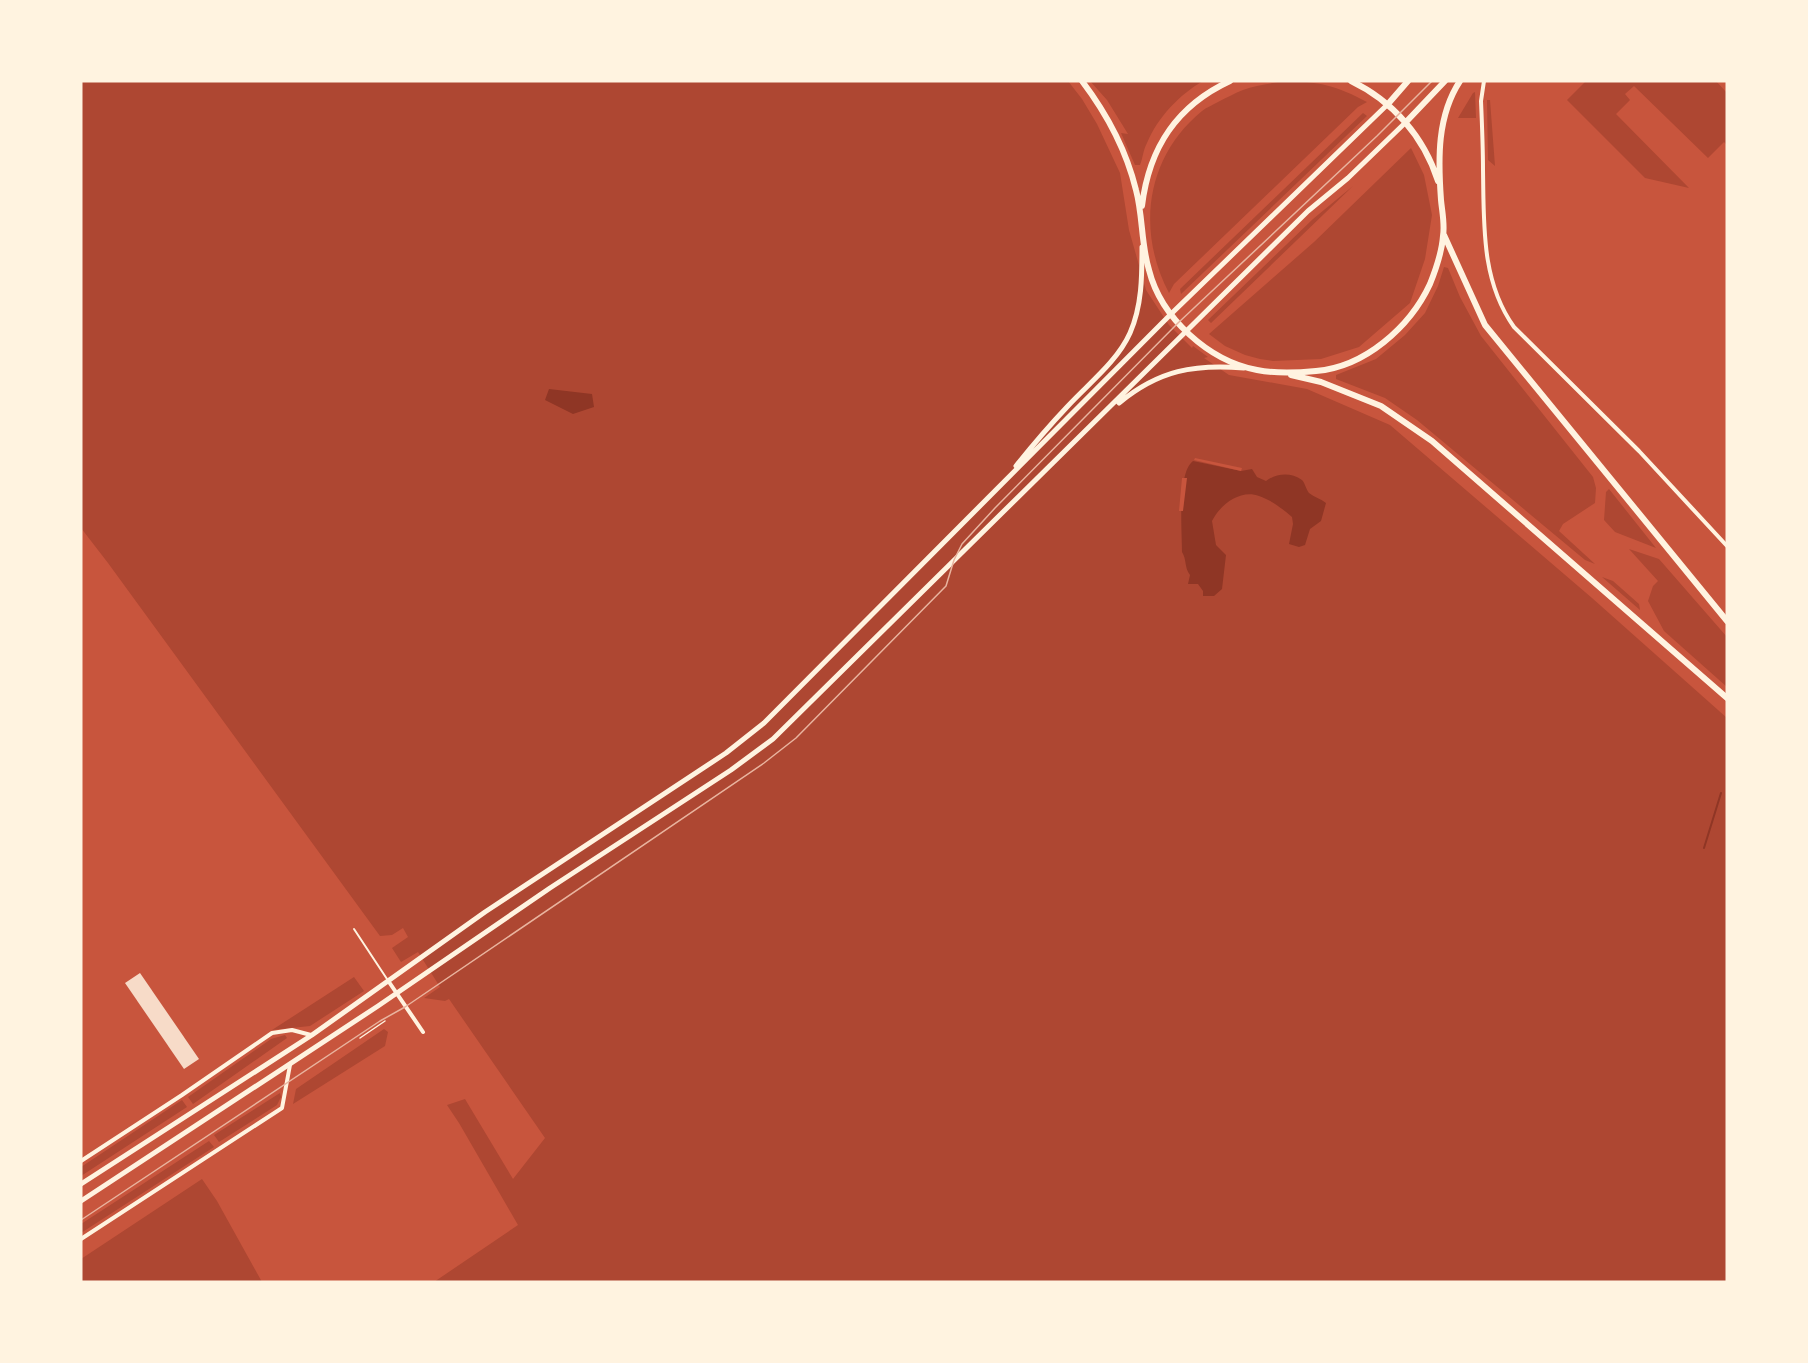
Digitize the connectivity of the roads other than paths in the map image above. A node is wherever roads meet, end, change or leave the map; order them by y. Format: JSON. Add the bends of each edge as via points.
{"nodes":[{"id":1,"x":1082,"y":81,"type":"edge"},
{"id":2,"x":1230,"y":81,"type":"edge"},
{"id":3,"x":1351,"y":81,"type":"edge"},
{"id":4,"x":1408,"y":81,"type":"edge"},
{"id":5,"x":1445,"y":81,"type":"edge"},
{"id":6,"x":1460,"y":81,"type":"edge"},
{"id":7,"x":1484,"y":81,"type":"edge"},
{"id":8,"x":1388,"y":104,"type":"junction"},
{"id":9,"x":1406,"y":122,"type":"junction"},
{"id":10,"x":1440,"y":188,"type":"junction"},
{"id":11,"x":1141,"y":214,"type":"junction"},
{"id":12,"x":1142,"y":233,"type":"junction"},
{"id":13,"x":1444,"y":235,"type":"junction"},
{"id":14,"x":1171,"y":314,"type":"junction"},
{"id":15,"x":1186,"y":330,"type":"junction"},
{"id":16,"x":1255,"y":369,"type":"junction"},
{"id":17,"x":1285,"y":374,"type":"junction"},
{"id":18,"x":1105,"y":412,"type":"junction"},
{"id":19,"x":995,"y":492,"type":"junction"},
{"id":20,"x":1727,"y":546,"type":"edge"},
{"id":21,"x":1727,"y":621,"type":"edge"},
{"id":22,"x":1727,"y":698,"type":"edge"},
{"id":23,"x":354,"y":929,"type":"dead end"},
{"id":24,"x":389,"y":982,"type":"junction"},
{"id":25,"x":396,"y":993,"type":"junction"},
{"id":26,"x":423,"y":1032,"type":"dead end"},
{"id":27,"x":312,"y":1035,"type":"junction"},
{"id":28,"x":290,"y":1064,"type":"junction"},
{"id":29,"x":81,"y":1161,"type":"edge"},
{"id":30,"x":81,"y":1184,"type":"edge"},
{"id":31,"x":81,"y":1202,"type":"edge"},
{"id":32,"x":81,"y":1239,"type":"edge"}],
"edges":[{"from":1,"to":11,"type":"main road","via":[[1122,146]]},
{"from":2,"to":11,"type":"main road","via":[[1197,100],[1168,129],[1148,174]]},
{"from":3,"to":8,"type":"main road"},
{"from":4,"to":8,"type":"main road"},
{"from":5,"to":9,"type":"main road"},
{"from":6,"to":10,"type":"main road","via":[[1444,117]]},
{"from":7,"to":20,"type":"street","via":[[1484,241],[1492,281],[1505,315]]},
{"from":8,"to":9,"type":"main road"},
{"from":8,"to":14,"type":"main road"},
{"from":9,"to":10,"type":"main road","via":[[1425,149]]},
{"from":9,"to":15,"type":"main road"},
{"from":10,"to":13,"type":"main road"},
{"from":11,"to":12,"type":"main road"},
{"from":12,"to":14,"type":"main road","via":[[1148,270]]},
{"from":12,"to":19,"type":"main road","via":[[1141,290],[1126,342]]},
{"from":13,"to":17,"type":"main road","via":[[1430,284],[1414,311],[1393,334],[1365,355],[1337,367]]},
{"from":13,"to":21,"type":"main road","via":[[1485,325]]},
{"from":14,"to":15,"type":"main road"},
{"from":14,"to":19,"type":"main road"},
{"from":15,"to":16,"type":"main road","via":[[1223,357]]},
{"from":15,"to":18,"type":"main road"},
{"from":16,"to":17,"type":"main road"},
{"from":16,"to":18,"type":"main road","via":[[1214,366],[1171,373],[1138,387]]},
{"from":17,"to":22,"type":"main road","via":[[1321,382],[1381,406],[1432,441]]},
{"from":18,"to":25,"type":"main road","via":[[772,739]]},
{"from":19,"to":24,"type":"main road","via":[[744,740],[485,912]]},
{"from":23,"to":24,"type":"lane"},
{"from":24,"to":25,"type":"street"},
{"from":24,"to":27,"type":"main road"},
{"from":25,"to":26,"type":"street"},
{"from":25,"to":28,"type":"main road"},
{"from":27,"to":29,"type":"street","via":[[292,1030],[272,1033]]},
{"from":27,"to":30,"type":"main road"},
{"from":28,"to":31,"type":"main road"},
{"from":28,"to":32,"type":"street","via":[[282,1108]]}]}
